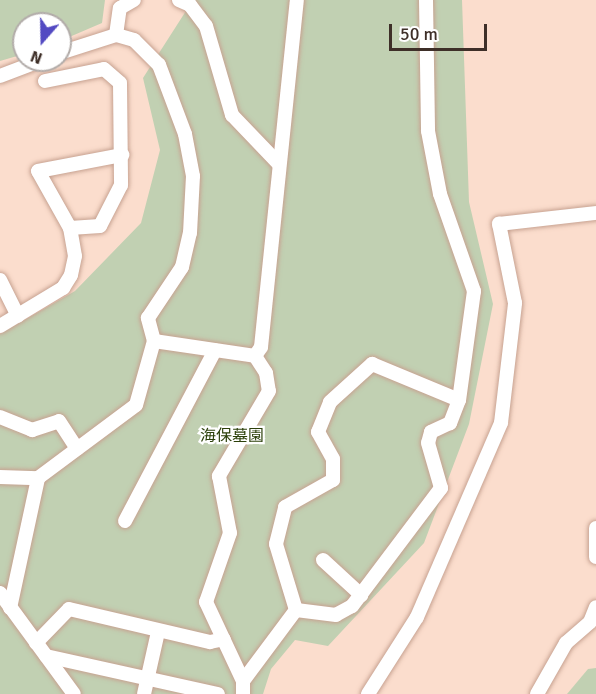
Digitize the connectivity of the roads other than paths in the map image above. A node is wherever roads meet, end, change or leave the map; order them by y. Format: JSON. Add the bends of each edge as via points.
{"nodes":[{"id":1,"x":134,"y":0,"type":"edge"},
{"id":2,"x":179,"y":0,"type":"edge"},
{"id":3,"x":297,"y":0,"type":"edge"},
{"id":4,"x":426,"y":0,"type":"edge"},
{"id":5,"x":116,"y":35,"type":"junction"},
{"id":6,"x":72,"y":49,"type":"edge"},
{"id":7,"x":45,"y":81,"type":"dead end"},
{"id":8,"x":122,"y":155,"type":"junction"},
{"id":9,"x":279,"y":164,"type":"junction"},
{"id":10,"x":596,"y":213,"type":"edge"},
{"id":11,"x":70,"y":228,"type":"junction"},
{"id":12,"x":0,"y":280,"type":"edge"},
{"id":13,"x":18,"y":316,"type":"junction"},
{"id":14,"x":0,"y":326,"type":"edge"},
{"id":15,"x":154,"y":340,"type":"junction"},
{"id":16,"x":215,"y":350,"type":"junction"},
{"id":17,"x":255,"y":356,"type":"junction"},
{"id":18,"x":459,"y":400,"type":"junction"},
{"id":19,"x":0,"y":417,"type":"edge"},
{"id":20,"x":77,"y":449,"type":"junction"},
{"id":21,"x":0,"y":477,"type":"edge"},
{"id":22,"x":38,"y":478,"type":"junction"},
{"id":23,"x":125,"y":521,"type":"dead end"},
{"id":24,"x":596,"y":528,"type":"edge"},
{"id":25,"x":596,"y":557,"type":"edge"},
{"id":26,"x":323,"y":560,"type":"dead end"},
{"id":27,"x":0,"y":593,"type":"edge"},
{"id":28,"x":361,"y":595,"type":"junction"},
{"id":29,"x":596,"y":607,"type":"edge"},
{"id":30,"x":10,"y":608,"type":"junction"},
{"id":31,"x":296,"y":610,"type":"junction"},
{"id":32,"x":158,"y":632,"type":"junction"},
{"id":33,"x":224,"y":639,"type":"junction"},
{"id":34,"x":36,"y":643,"type":"junction"},
{"id":35,"x":46,"y":656,"type":"junction"},
{"id":36,"x":148,"y":676,"type":"junction"},
{"id":37,"x":243,"y":688,"type":"edge"},
{"id":38,"x":74,"y":694,"type":"edge"},
{"id":39,"x":144,"y":694,"type":"edge"},
{"id":40,"x":218,"y":694,"type":"edge"},
{"id":41,"x":368,"y":694,"type":"edge"},
{"id":42,"x":537,"y":694,"type":"edge"}],
"edges":[{"from":1,"to":5,"type":"street","via":[[120,8]]},
{"from":2,"to":9,"type":"street","via":[[190,5],[206,26],[232,115]]},
{"from":3,"to":9,"type":"street"},
{"from":4,"to":18,"type":"street","via":[[428,131],[440,194],[474,291]]},
{"from":5,"to":6,"type":"street"},
{"from":5,"to":15,"type":"street","via":[[134,40],[159,65],[185,134],[193,176],[182,267],[148,318]]},
{"from":7,"to":8,"type":"street","via":[[104,69],[120,83]]},
{"from":8,"to":11,"type":"street","via":[[121,185],[100,226]]},
{"from":8,"to":11,"type":"street","via":[[38,171]]},
{"from":9,"to":17,"type":"street","via":[[261,346]]},
{"from":10,"to":41,"type":"street","via":[[499,224],[515,303],[501,423],[417,617]]},
{"from":11,"to":13,"type":"street","via":[[75,256],[63,288]]},
{"from":12,"to":13,"type":"street"},
{"from":13,"to":14,"type":"street"},
{"from":15,"to":16,"type":"street"},
{"from":15,"to":20,"type":"street","via":[[136,405]]},
{"from":16,"to":17,"type":"street"},
{"from":16,"to":23,"type":"street"},
{"from":17,"to":33,"type":"street","via":[[269,391],[219,476],[230,533],[206,602]]},
{"from":18,"to":28,"type":"street","via":[[450,423],[431,432],[428,443],[441,488]]},
{"from":18,"to":31,"type":"street","via":[[372,364],[330,402],[318,432],[333,459],[333,480],[285,507],[276,544]]},
{"from":19,"to":20,"type":"street","via":[[32,430],[59,421]]},
{"from":20,"to":22,"type":"street"},
{"from":21,"to":22,"type":"street"},
{"from":22,"to":30,"type":"street"},
{"from":24,"to":25,"type":"street"},
{"from":26,"to":28,"type":"street"},
{"from":27,"to":30,"type":"street"},
{"from":28,"to":31,"type":"street","via":[[336,615]]},
{"from":29,"to":42,"type":"street","via":[[590,622],[566,643]]},
{"from":30,"to":34,"type":"street"},
{"from":31,"to":37,"type":"street"},
{"from":32,"to":33,"type":"street","via":[[210,642]]},
{"from":32,"to":34,"type":"street","via":[[69,609]]},
{"from":32,"to":36,"type":"street"},
{"from":33,"to":37,"type":"street"},
{"from":34,"to":35,"type":"street"},
{"from":35,"to":36,"type":"street"},
{"from":35,"to":38,"type":"street"},
{"from":36,"to":39,"type":"street"},
{"from":36,"to":40,"type":"street"}]}
